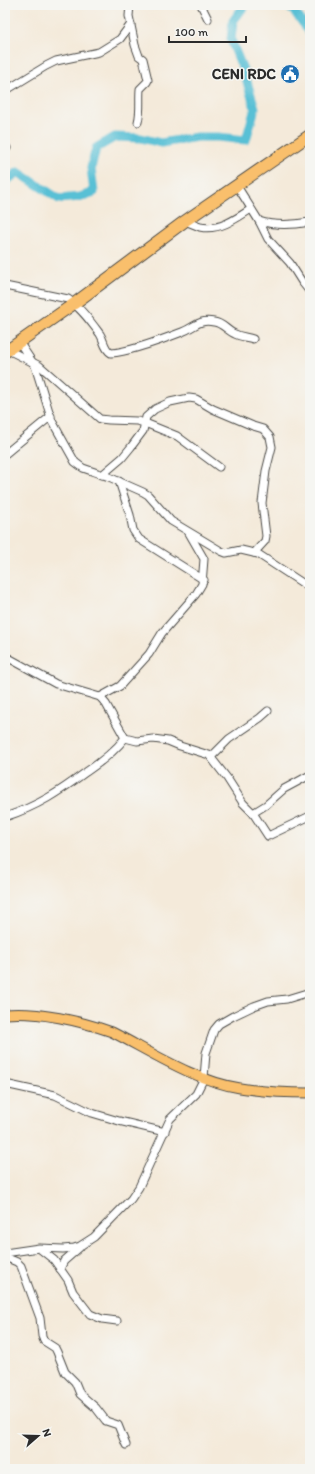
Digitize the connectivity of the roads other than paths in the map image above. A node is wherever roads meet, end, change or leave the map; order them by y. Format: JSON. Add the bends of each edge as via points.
{"nodes":[{"id":1,"x":130,"y":5,"type":"edge"},
{"id":2,"x":201,"y":5,"type":"edge"},
{"id":3,"x":208,"y":19,"type":"dead end"},
{"id":4,"x":131,"y":24,"type":"junction"},
{"id":5,"x":5,"y":91,"type":"edge"},
{"id":6,"x":138,"y":122,"type":"dead end"},
{"id":7,"x":310,"y":135,"type":"edge"},
{"id":8,"x":237,"y":186,"type":"junction"},
{"id":9,"x":251,"y":209,"type":"junction"},
{"id":10,"x":185,"y":221,"type":"junction"},
{"id":11,"x":259,"y":221,"type":"junction"},
{"id":12,"x":310,"y":222,"type":"edge"},
{"id":13,"x":5,"y":286,"type":"edge"},
{"id":14,"x":310,"y":292,"type":"edge"},
{"id":15,"x":75,"y":303,"type":"junction"},
{"id":16,"x":253,"y":339,"type":"dead end"},
{"id":17,"x":19,"y":342,"type":"junction"},
{"id":18,"x":6,"y":351,"type":"edge"},
{"id":19,"x":33,"y":362,"type":"junction"},
{"id":20,"x":51,"y":416,"type":"junction"},
{"id":21,"x":146,"y":423,"type":"junction"},
{"id":22,"x":5,"y":454,"type":"edge"},
{"id":23,"x":219,"y":467,"type":"dead end"},
{"id":24,"x":102,"y":475,"type":"junction"},
{"id":25,"x":119,"y":481,"type":"junction"},
{"id":26,"x":187,"y":530,"type":"junction"},
{"id":27,"x":254,"y":553,"type":"junction"},
{"id":28,"x":204,"y":580,"type":"junction"},
{"id":29,"x":310,"y":588,"type":"edge"},
{"id":30,"x":5,"y":656,"type":"edge"},
{"id":31,"x":100,"y":697,"type":"junction"},
{"id":32,"x":268,"y":711,"type":"dead end"},
{"id":33,"x":125,"y":738,"type":"junction"},
{"id":34,"x":211,"y":757,"type":"junction"},
{"id":35,"x":310,"y":775,"type":"edge"},
{"id":36,"x":253,"y":813,"type":"junction"},
{"id":37,"x":310,"y":816,"type":"edge"},
{"id":38,"x":5,"y":817,"type":"edge"},
{"id":39,"x":310,"y":992,"type":"edge"},
{"id":40,"x":5,"y":1014,"type":"edge"},
{"id":41,"x":204,"y":1078,"type":"junction"},
{"id":42,"x":5,"y":1084,"type":"edge"},
{"id":43,"x":310,"y":1093,"type":"edge"},
{"id":44,"x":165,"y":1132,"type":"junction"},
{"id":45,"x":80,"y":1246,"type":"junction"},
{"id":46,"x":39,"y":1248,"type":"junction"},
{"id":47,"x":5,"y":1253,"type":"edge"},
{"id":48,"x":5,"y":1257,"type":"edge"},
{"id":49,"x":60,"y":1269,"type":"junction"},
{"id":50,"x":117,"y":1321,"type":"dead end"},
{"id":51,"x":126,"y":1445,"type":"dead end"}],
"edges":[{"from":1,"to":4,"type":"street"},
{"from":2,"to":3,"type":"street"},
{"from":4,"to":5,"type":"street","via":[[120,39],[99,52],[56,61]]},
{"from":4,"to":6,"type":"street","via":[[135,45],[143,59],[148,80],[140,89],[141,113]]},
{"from":7,"to":8,"type":"highway"},
{"from":8,"to":9,"type":"street"},
{"from":8,"to":10,"type":"highway"},
{"from":9,"to":10,"type":"street","via":[[230,222],[216,226],[200,227]]},
{"from":9,"to":11,"type":"street"},
{"from":10,"to":15,"type":"highway"},
{"from":11,"to":12,"type":"street","via":[[269,224]]},
{"from":11,"to":14,"type":"street","via":[[268,239],[290,263]]},
{"from":13,"to":15,"type":"street","via":[[65,297]]},
{"from":15,"to":16,"type":"street","via":[[111,353],[173,336],[200,322],[215,322],[235,334]]},
{"from":15,"to":17,"type":"highway"},
{"from":17,"to":18,"type":"highway"},
{"from":17,"to":19,"type":"street"},
{"from":18,"to":19,"type":"street"},
{"from":19,"to":20,"type":"street"},
{"from":19,"to":21,"type":"street","via":[[100,419]]},
{"from":20,"to":22,"type":"street"},
{"from":20,"to":24,"type":"street","via":[[75,462]]},
{"from":21,"to":23,"type":"street","via":[[177,436]]},
{"from":21,"to":24,"type":"street","via":[[122,458]]},
{"from":21,"to":27,"type":"street","via":[[146,417],[161,405],[192,398],[266,430],[272,447],[262,503],[266,536],[265,541]]},
{"from":24,"to":25,"type":"street"},
{"from":25,"to":26,"type":"street","via":[[148,495],[171,521]]},
{"from":25,"to":28,"type":"street","via":[[133,530],[139,539]]},
{"from":26,"to":27,"type":"street","via":[[224,552],[241,550]]},
{"from":26,"to":28,"type":"street","via":[[204,559]]},
{"from":27,"to":29,"type":"street"},
{"from":28,"to":31,"type":"street","via":[[196,594],[162,633],[149,654],[120,686]]},
{"from":30,"to":31,"type":"street","via":[[56,684]]},
{"from":31,"to":33,"type":"street"},
{"from":32,"to":34,"type":"street","via":[[229,739]]},
{"from":33,"to":34,"type":"street","via":[[137,741],[168,741]]},
{"from":33,"to":38,"type":"street","via":[[115,750],[67,787],[36,805]]},
{"from":34,"to":36,"type":"street"},
{"from":35,"to":36,"type":"street","via":[[284,789]]},
{"from":36,"to":37,"type":"street","via":[[270,836]]},
{"from":39,"to":41,"type":"street","via":[[287,999],[268,1001],[219,1024],[208,1044]]},
{"from":40,"to":41,"type":"main road","via":[[50,1016],[102,1028]]},
{"from":41,"to":43,"type":"main road","via":[[239,1088]]},
{"from":41,"to":44,"type":"street","via":[[196,1094],[170,1119]]},
{"from":42,"to":44,"type":"street","via":[[56,1095],[92,1113]]},
{"from":44,"to":45,"type":"street","via":[[131,1200],[94,1237]]},
{"from":45,"to":46,"type":"street","via":[[63,1249]]},
{"from":45,"to":49,"type":"street","via":[[64,1261]]},
{"from":46,"to":47,"type":"street"},
{"from":46,"to":49,"type":"street","via":[[54,1260]]},
{"from":48,"to":51,"type":"street","via":[[21,1266],[40,1318],[45,1343],[55,1348],[64,1372],[74,1382],[80,1394],[106,1421],[118,1426]]},
{"from":49,"to":50,"type":"street","via":[[90,1314]]}]}
